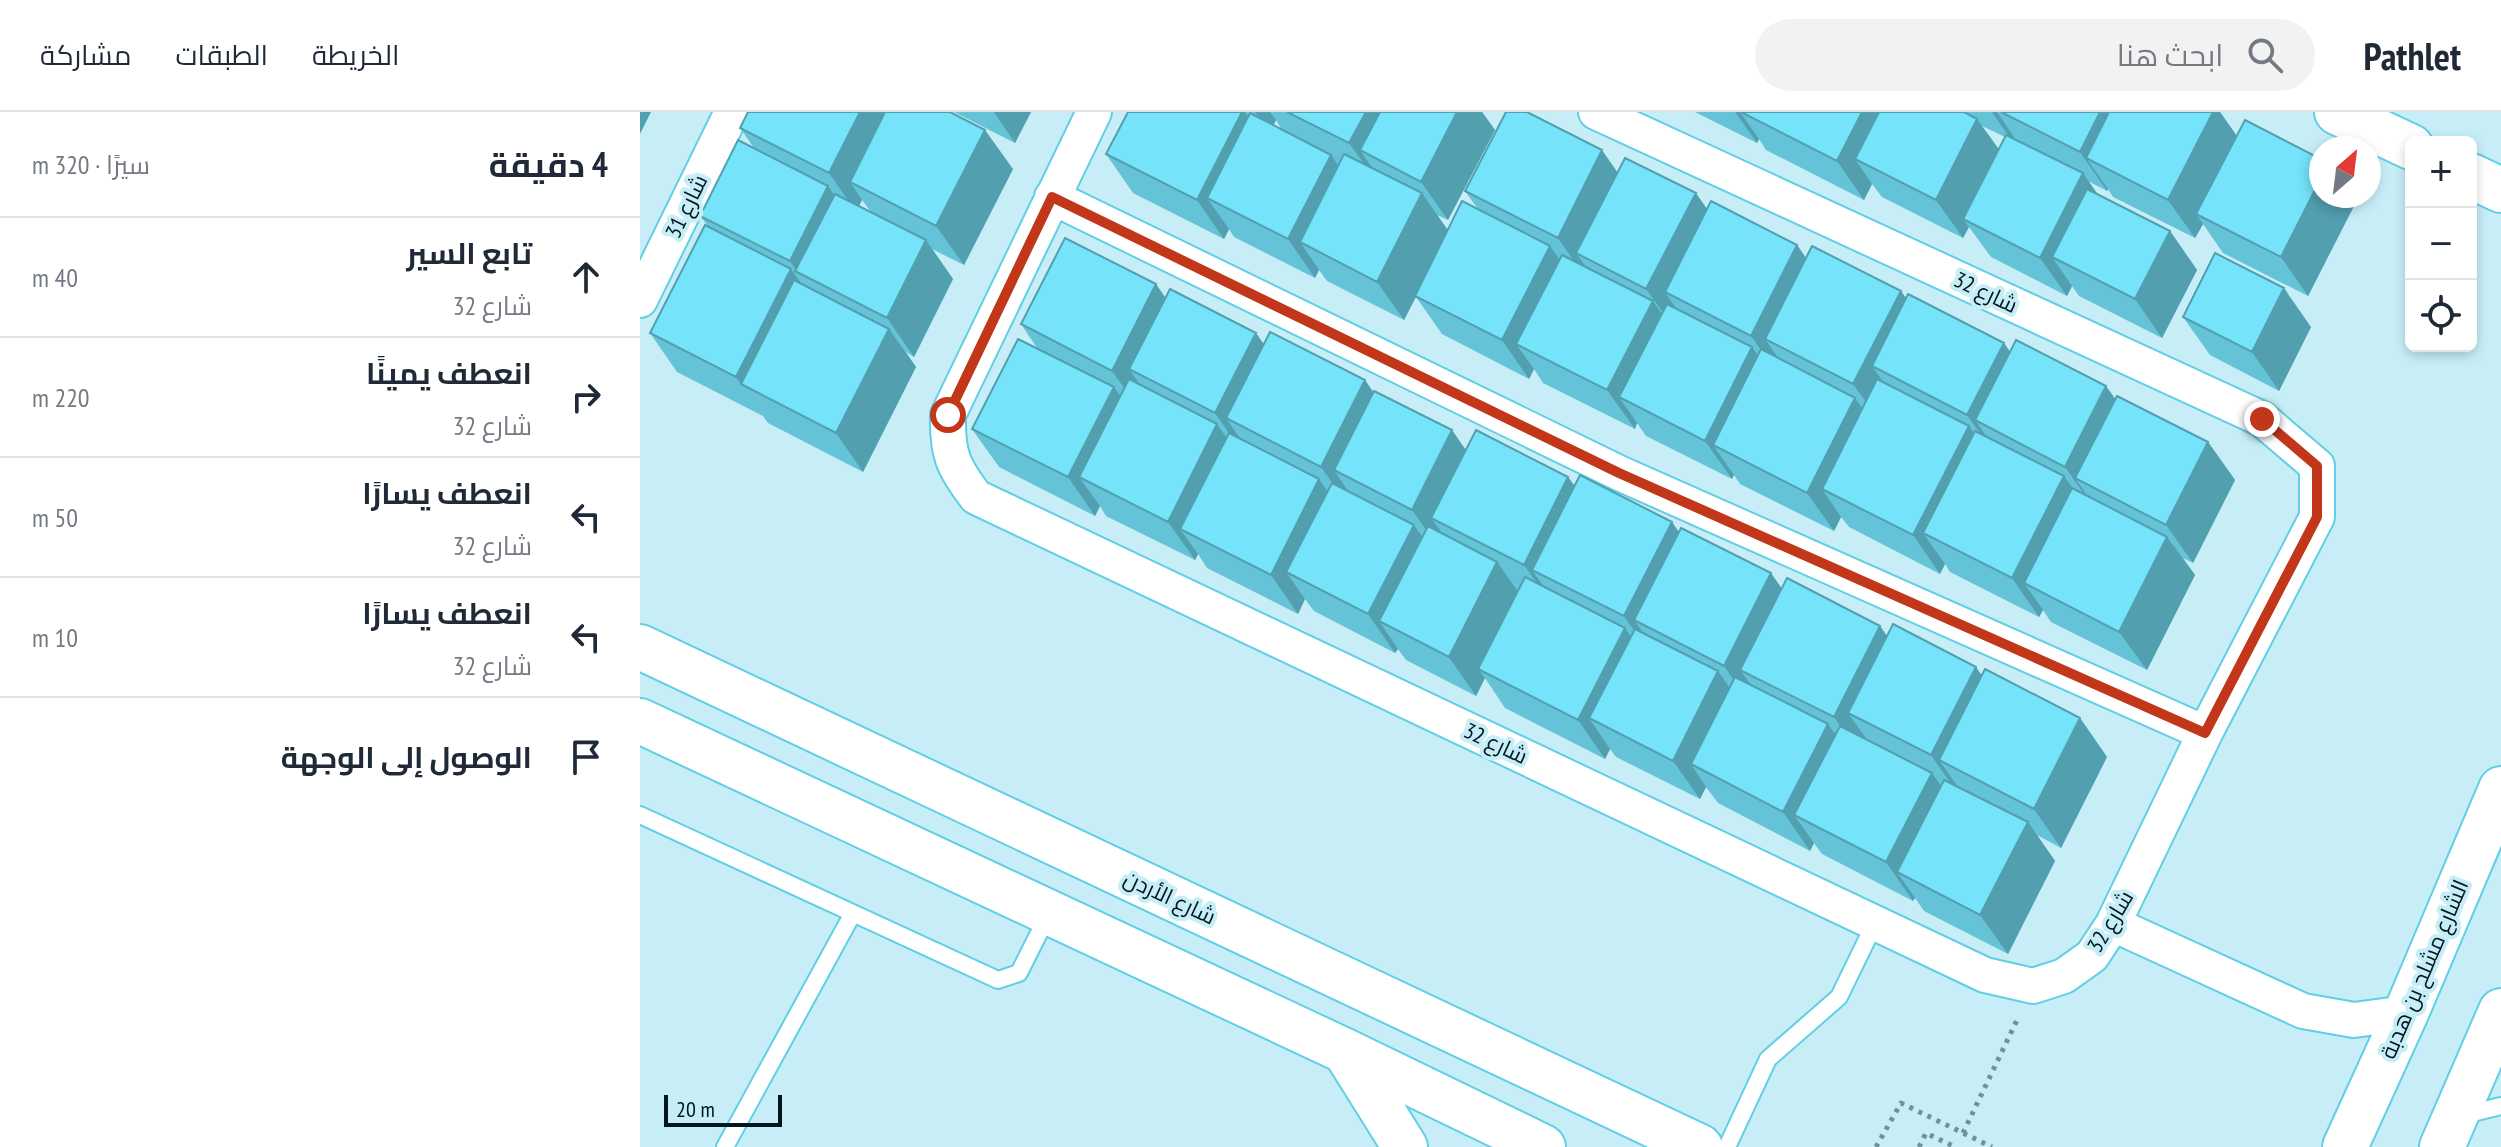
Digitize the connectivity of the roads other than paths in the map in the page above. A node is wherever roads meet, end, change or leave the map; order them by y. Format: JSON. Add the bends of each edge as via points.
{"nodes":[{"id":1,"x":732,"y":112,"type":"edge"},
{"id":2,"x":1094,"y":112,"type":"edge"},
{"id":3,"x":1596,"y":112,"type":"edge"},
{"id":4,"x":2337,"y":112,"type":"edge"},
{"id":5,"x":2405,"y":144,"type":"edge"},
{"id":6,"x":2477,"y":179,"type":"edge"},
{"id":7,"x":2501,"y":190,"type":"edge"},
{"id":8,"x":1052,"y":197,"type":"junction"},
{"id":9,"x":640,"y":300,"type":"edge"},
{"id":10,"x":640,"y":647,"type":"edge"},
{"id":11,"x":640,"y":721,"type":"edge"},
{"id":12,"x":2205,"y":733,"type":"junction"},
{"id":13,"x":2501,"y":789,"type":"edge"},
{"id":14,"x":640,"y":815,"type":"edge"},
{"id":15,"x":1050,"y":912,"type":"junction"},
{"id":16,"x":852,"y":915,"type":"junction"},
{"id":17,"x":1875,"y":923,"type":"junction"},
{"id":18,"x":2113,"y":924,"type":"junction"},
{"id":19,"x":2501,"y":1011,"type":"edge"},
{"id":20,"x":2406,"y":1013,"type":"junction"},
{"id":21,"x":1345,"y":1051,"type":"junction"},
{"id":22,"x":2501,"y":1106,"type":"edge"},
{"id":23,"x":2449,"y":1132,"type":"edge"},
{"id":24,"x":725,"y":1147,"type":"edge"},
{"id":25,"x":1405,"y":1147,"type":"edge"},
{"id":26,"x":1543,"y":1147,"type":"edge"},
{"id":27,"x":1700,"y":1147,"type":"edge"},
{"id":28,"x":1727,"y":1147,"type":"edge"},
{"id":29,"x":2345,"y":1147,"type":"edge"}],
"edges":[{"from":1,"to":9,"type":"street","name":"شارع 31"},
{"from":2,"to":8,"type":"street","name":"شارع 32"},
{"from":3,"to":12,"type":"street","name":"شارع 32","via":[[2262,419],[2317,466],[2317,517]]},
{"from":4,"to":5,"type":"main road"},
{"from":6,"to":7,"type":"main road"},
{"from":8,"to":12,"type":"street","via":[[1619,473]]},
{"from":8,"to":17,"type":"street","name":"شارع 32","via":[[948,415],[947,442],[955,470],[976,497]]},
{"from":10,"to":27,"type":"main road","name":"شارع الأردن"},
{"from":11,"to":15,"type":"main road"},
{"from":12,"to":18,"type":"street","name":"شارع 32"},
{"from":13,"to":20,"type":"main road","name":"الشارع مشلح بن هدبة"},
{"from":14,"to":16,"type":"lane"},
{"from":15,"to":16,"type":"lane","via":[[1019,973],[998,980]]},
{"from":15,"to":21,"type":"main road"},
{"from":16,"to":24,"type":"lane"},
{"from":17,"to":18,"type":"street","name":"شارع 32","via":[[1985,975],[2033,986],[2064,976],[2092,956]]},
{"from":17,"to":28,"type":"lane","via":[[1839,997],[1768,1059]]},
{"from":18,"to":20,"type":"street","via":[[2303,1011],[2354,1020]]},
{"from":19,"to":23,"type":"main road"},
{"from":20,"to":29,"type":"main road","name":"الشارع مشلح بن هدبة"},
{"from":21,"to":25,"type":"main road"},
{"from":21,"to":26,"type":"main road"},
{"from":22,"to":23,"type":"lane"}]}
